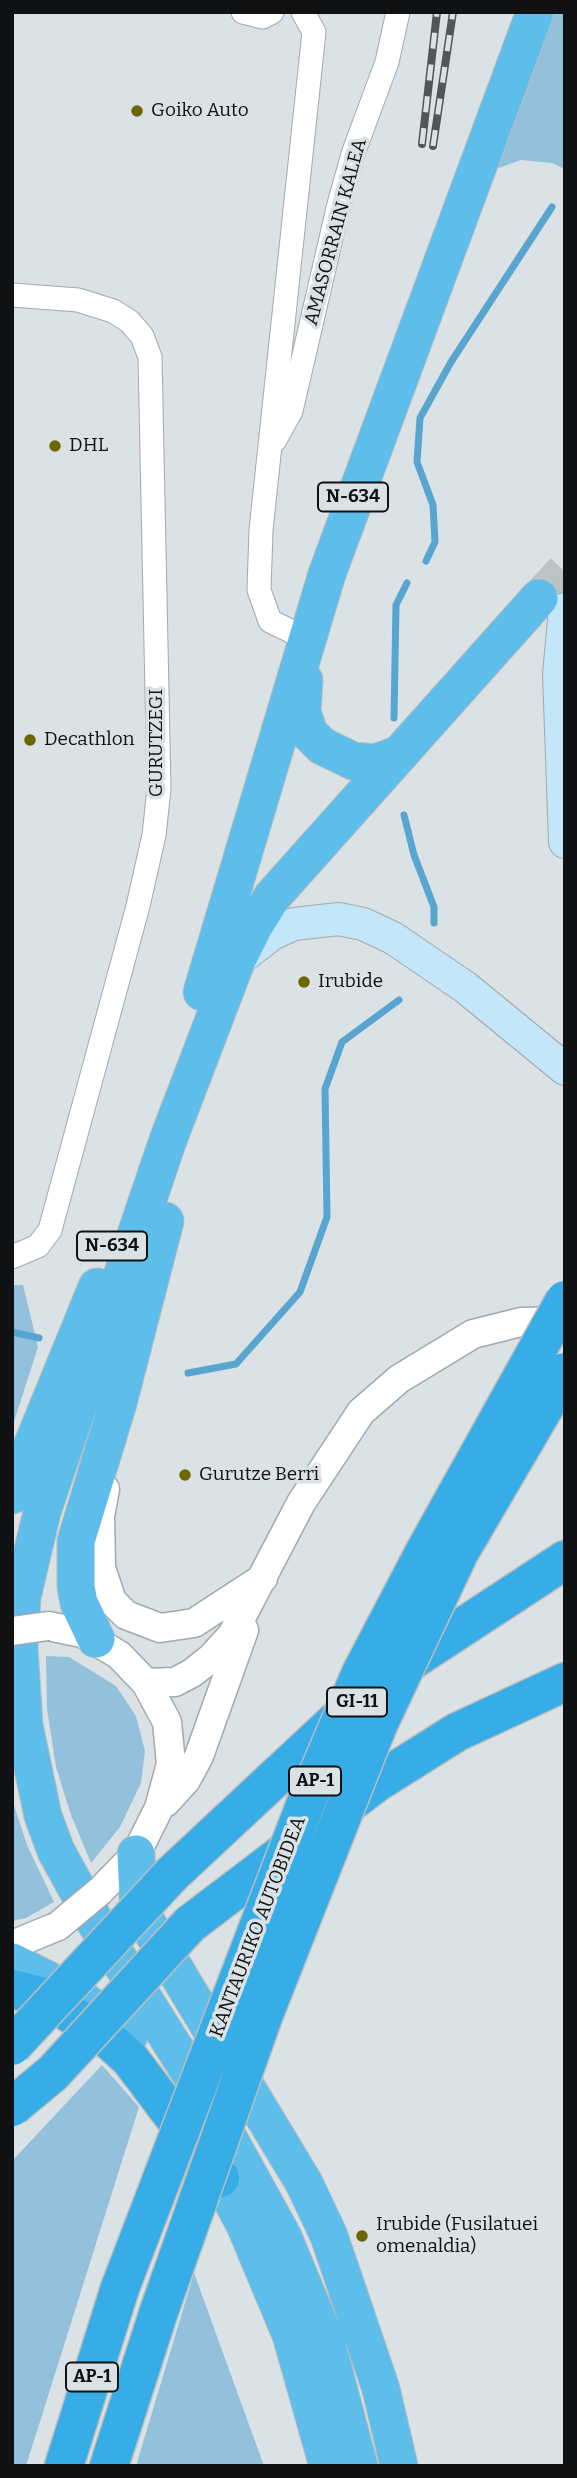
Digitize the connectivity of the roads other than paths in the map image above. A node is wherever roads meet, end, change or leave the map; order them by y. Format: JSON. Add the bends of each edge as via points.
{"nodes":[{"id":1,"x":243,"y":12,"type":"edge"},
{"id":2,"x":272,"y":12,"type":"edge"},
{"id":3,"x":303,"y":12,"type":"edge"},
{"id":4,"x":398,"y":12,"type":"edge"},
{"id":5,"x":535,"y":12,"type":"edge"},
{"id":6,"x":12,"y":295,"type":"edge"},
{"id":7,"x":270,"y":449,"type":"junction"},
{"id":8,"x":552,"y":604,"type":"edge"},
{"id":9,"x":307,"y":639,"type":"junction"},
{"id":10,"x":400,"y":754,"type":"junction"},
{"id":11,"x":565,"y":842,"type":"edge"},
{"id":12,"x":236,"y":962,"type":"junction"},
{"id":13,"x":202,"y":993,"type":"junction"},
{"id":14,"x":198,"y":1063,"type":"junction"},
{"id":15,"x":565,"y":1069,"type":"edge"},
{"id":16,"x":168,"y":1140,"type":"junction"},
{"id":17,"x":12,"y":1257,"type":"edge"},
{"id":18,"x":565,"y":1300,"type":"edge"},
{"id":19,"x":565,"y":1321,"type":"edge"},
{"id":20,"x":565,"y":1372,"type":"edge"},
{"id":21,"x":118,"y":1403,"type":"junction"},
{"id":22,"x":12,"y":1495,"type":"edge"},
{"id":23,"x":565,"y":1560,"type":"edge"},
{"id":24,"x":262,"y":1578,"type":"junction"},
{"id":25,"x":12,"y":1631,"type":"edge"},
{"id":26,"x":96,"y":1639,"type":"junction"},
{"id":27,"x":565,"y":1682,"type":"edge"},
{"id":28,"x":146,"y":1683,"type":"junction"},
{"id":29,"x":159,"y":1808,"type":"junction"},
{"id":30,"x":136,"y":1854,"type":"junction"},
{"id":31,"x":12,"y":1945,"type":"edge"},
{"id":32,"x":12,"y":1962,"type":"edge"},
{"id":33,"x":12,"y":1989,"type":"edge"},
{"id":34,"x":12,"y":2046,"type":"edge"},
{"id":35,"x":12,"y":2107,"type":"edge"},
{"id":36,"x":220,"y":2178,"type":"junction"},
{"id":37,"x":64,"y":2466,"type":"edge"},
{"id":38,"x":109,"y":2466,"type":"edge"},
{"id":39,"x":328,"y":2466,"type":"edge"},
{"id":40,"x":359,"y":2466,"type":"edge"},
{"id":41,"x":399,"y":2466,"type":"edge"}],
"edges":[{"from":1,"to":2,"type":"street","via":[[263,17]]},
{"from":3,"to":7,"type":"street","via":[[314,32]]},
{"from":4,"to":7,"type":"street","name":"AMASORRAIN KALEA","via":[[387,62],[339,204],[291,411]]},
{"from":5,"to":9,"type":"highway","number":"N-634","via":[[356,488]]},
{"from":6,"to":17,"type":"street","name":"GURUTZEGI","via":[[78,300],[113,311],[142,336],[150,357],[159,789],[138,906],[50,1230],[38,1246]]},
{"from":7,"to":9,"type":"street","via":[[259,590],[271,621]]},
{"from":8,"to":10,"type":"highway","number":"N-634","via":[[447,701]]},
{"from":8,"to":11,"type":"main road"},
{"from":9,"to":10,"type":"highway","via":[[302,712],[309,733],[321,746],[353,761],[375,763]]},
{"from":9,"to":13,"type":"highway","number":"N-634"},
{"from":10,"to":12,"type":"highway","number":"N-634","via":[[272,897]]},
{"from":12,"to":14,"type":"highway","number":"N-634"},
{"from":12,"to":15,"type":"main road","via":[[272,934],[294,924],[339,919],[363,925],[393,938],[465,988]]},
{"from":13,"to":16,"type":"highway","number":"N-634"},
{"from":13,"to":22,"type":"highway","number":"N-634","via":[[108,1260]]},
{"from":14,"to":16,"type":"highway","number":"N-634"},
{"from":14,"to":21,"type":"highway","number":"N-634","via":[[187,1135]]},
{"from":16,"to":40,"type":"highway","number":"N-634","via":[[28,1562],[19,1648],[24,1725],[43,1816],[56,1851],[209,2103],[283,2238],[325,2338]]},
{"from":18,"to":37,"type":"highway","name":"KANTAURIKO AUTOBIDEA","number":"AP-1","bridge":true,"via":[[425,1551],[362,1673],[309,1795],[120,2288]]},
{"from":19,"to":24,"type":"street","via":[[521,1322],[473,1334],[399,1378],[361,1412],[302,1503]]},
{"from":20,"to":38,"type":"highway","name":"KANTAURIKO AUTOBIDEA","number":"AP-1","bridge":true,"via":[[459,1553],[378,1725],[269,2002]]},
{"from":21,"to":24,"type":"street","via":[[100,1516],[102,1569],[112,1601],[143,1624],[176,1627],[194,1623]]},
{"from":21,"to":26,"type":"highway","number":"N-634","via":[[76,1541],[79,1603]]},
{"from":23,"to":34,"type":"highway","number":"GI-11","bridge":true,"via":[[413,1657],[332,1723],[173,1874]]},
{"from":24,"to":28,"type":"street","via":[[232,1635],[211,1658],[175,1682]]},
{"from":24,"to":29,"type":"street","via":[[199,1756],[186,1780]]},
{"from":25,"to":26,"type":"street","bridge":true,"via":[[48,1626]]},
{"from":26,"to":28,"type":"street"},
{"from":27,"to":35,"type":"highway","bridge":true,"via":[[457,1732],[376,1783],[190,1924],[53,2073]]},
{"from":28,"to":29,"type":"street","via":[[167,1722],[170,1745],[171,1764]]},
{"from":29,"to":30,"type":"street"},
{"from":30,"to":31,"type":"street","bridge":true,"via":[[58,1926]]},
{"from":30,"to":41,"type":"highway","via":[[138,1897],[147,1923],[304,2183],[329,2236],[381,2389]]},
{"from":32,"to":36,"type":"highway","via":[[74,1993],[128,2036],[195,2129]]},
{"from":33,"to":36,"type":"highway","via":[[45,1997],[107,2038],[130,2059]]},
{"from":36,"to":39,"type":"highway","via":[[245,2225],[290,2335]]}]}
